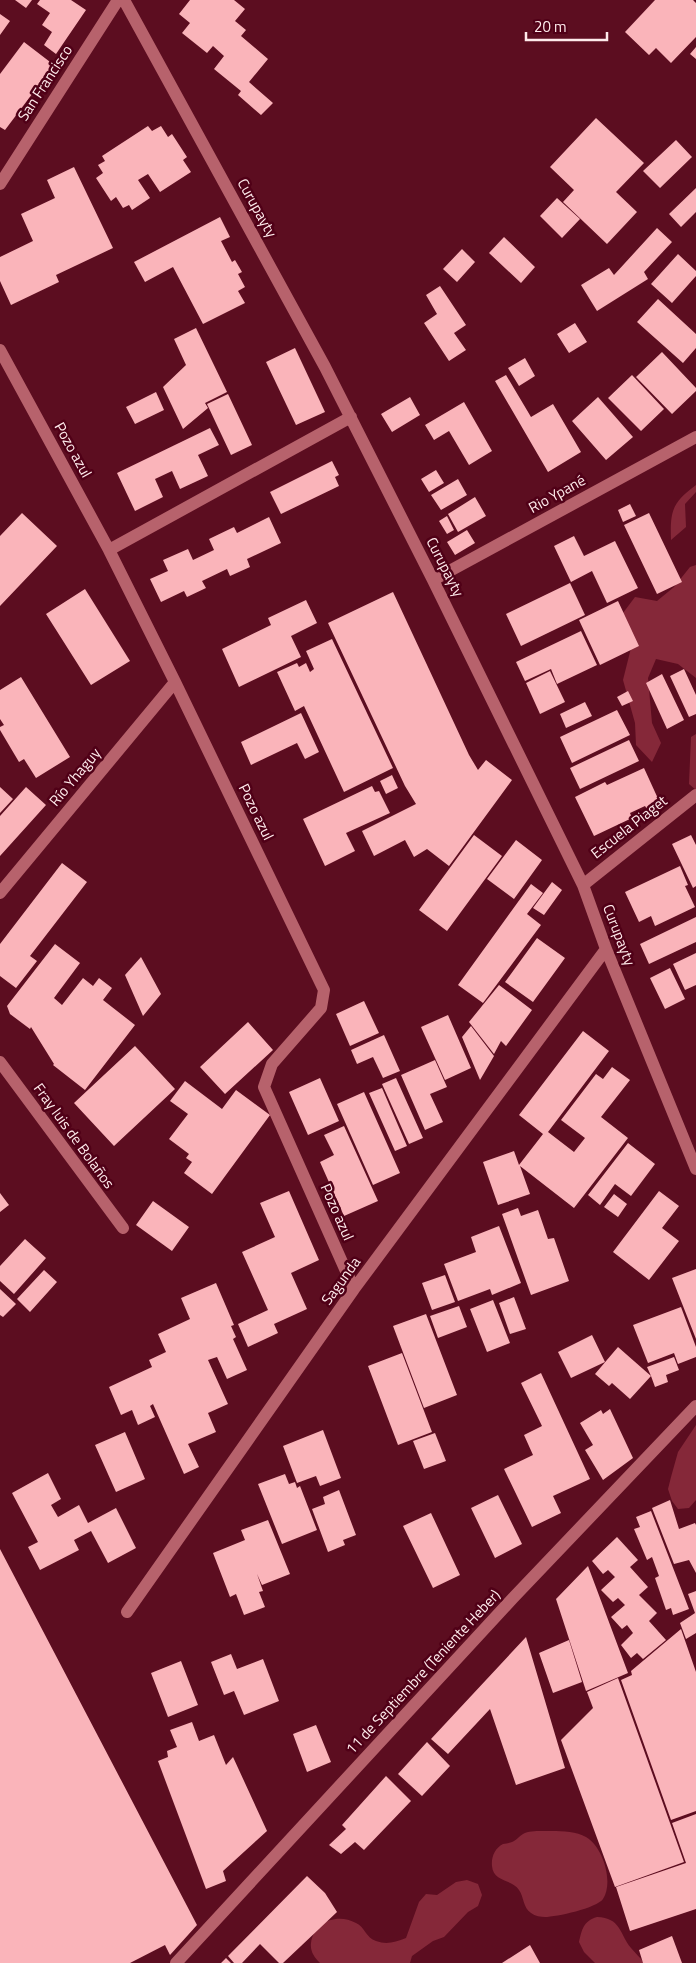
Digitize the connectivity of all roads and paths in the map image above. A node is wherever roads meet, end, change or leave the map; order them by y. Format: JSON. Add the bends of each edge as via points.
{"nodes":[{"id":1,"x":118,"y":0,"type":"edge"},
{"id":2,"x":124,"y":0,"type":"edge"},
{"id":3,"x":0,"y":184,"type":"edge"},
{"id":4,"x":0,"y":350,"type":"edge"},
{"id":5,"x":351,"y":417,"type":"junction"},
{"id":6,"x":696,"y":437,"type":"edge"},
{"id":7,"x":109,"y":550,"type":"junction"},
{"id":8,"x":433,"y":580,"type":"junction"},
{"id":9,"x":175,"y":682,"type":"junction"},
{"id":10,"x":696,"y":795,"type":"edge"},
{"id":11,"x":583,"y":885,"type":"junction"},
{"id":12,"x":0,"y":893,"type":"edge"},
{"id":13,"x":606,"y":949,"type":"junction"},
{"id":14,"x":0,"y":1062,"type":"edge"},
{"id":15,"x":696,"y":1168,"type":"edge"},
{"id":16,"x":123,"y":1228,"type":"dead end"},
{"id":17,"x":354,"y":1290,"type":"junction"},
{"id":18,"x":696,"y":1406,"type":"edge"},
{"id":19,"x":127,"y":1612,"type":"dead end"},
{"id":20,"x":176,"y":1963,"type":"edge"}],
"edges":[{"from":1,"to":3,"type":"street","name":"San Francisco"},
{"from":2,"to":5,"type":"street","name":"Curupayty"},
{"from":4,"to":7,"type":"street","name":"Pozo azul"},
{"from":5,"to":7,"type":"street"},
{"from":5,"to":8,"type":"street","name":"Curupayty"},
{"from":6,"to":8,"type":"street","name":"Rio Ypané"},
{"from":7,"to":9,"type":"street","name":"Pozo azul"},
{"from":8,"to":11,"type":"street","name":"Curupayty"},
{"from":9,"to":12,"type":"street","name":"Río Yhaguy"},
{"from":9,"to":17,"type":"street","name":"Pozo azul","via":[[324,990],[321,1008],[272,1064],[264,1087]]},
{"from":10,"to":11,"type":"street","name":"Escuela Piaget"},
{"from":11,"to":13,"type":"street","name":"Curupayty"},
{"from":13,"to":15,"type":"street","name":"Curupayty"},
{"from":13,"to":17,"type":"street","name":"Sagunda"},
{"from":14,"to":16,"type":"street","name":"Fray luis de Bolaños"},
{"from":17,"to":19,"type":"street","name":"Sagunda"},
{"from":18,"to":20,"type":"street","name":"11 de Septiembre (Teniente Heber)"}]}
